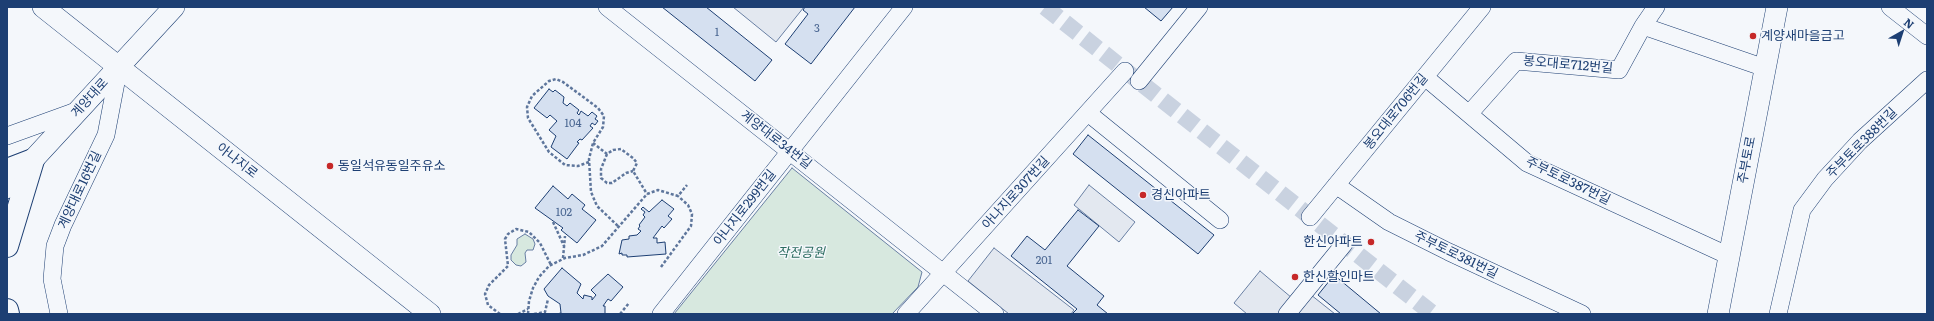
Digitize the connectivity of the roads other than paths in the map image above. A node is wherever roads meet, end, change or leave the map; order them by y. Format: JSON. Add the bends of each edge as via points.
{"nodes":[{"id":1,"x":43,"y":7,"type":"edge"},
{"id":2,"x":174,"y":7,"type":"edge"},
{"id":3,"x":607,"y":7,"type":"edge"},
{"id":4,"x":904,"y":7,"type":"edge"},
{"id":5,"x":1199,"y":7,"type":"edge"},
{"id":6,"x":1482,"y":7,"type":"edge"},
{"id":7,"x":1656,"y":7,"type":"edge"},
{"id":8,"x":1764,"y":7,"type":"edge"},
{"id":9,"x":1777,"y":7,"type":"edge"},
{"id":10,"x":1890,"y":7,"type":"edge"},
{"id":11,"x":1643,"y":26,"type":"junction"},
{"id":12,"x":1772,"y":34,"type":"junction"},
{"id":13,"x":1927,"y":36,"type":"edge"},
{"id":14,"x":119,"y":67,"type":"junction"},
{"id":15,"x":1766,"y":68,"type":"junction"},
{"id":16,"x":1126,"y":71,"type":"dead end"},
{"id":17,"x":1425,"y":77,"type":"junction"},
{"id":18,"x":1927,"y":80,"type":"edge"},
{"id":19,"x":1139,"y":81,"type":"dead end"},
{"id":20,"x":79,"y":110,"type":"junction"},
{"id":21,"x":1088,"y":113,"type":"junction"},
{"id":22,"x":1469,"y":114,"type":"junction"},
{"id":23,"x":7,"y":136,"type":"edge"},
{"id":24,"x":790,"y":151,"type":"junction"},
{"id":25,"x":33,"y":160,"type":"junction"},
{"id":26,"x":7,"y":170,"type":"edge"},
{"id":27,"x":1336,"y":185,"type":"junction"},
{"id":28,"x":7,"y":188,"type":"edge"},
{"id":29,"x":1310,"y":217,"type":"dead end"},
{"id":30,"x":1220,"y":220,"type":"dead end"},
{"id":31,"x":1344,"y":244,"type":"dead end"},
{"id":32,"x":7,"y":246,"type":"edge"},
{"id":33,"x":1729,"y":256,"type":"junction"},
{"id":34,"x":944,"y":274,"type":"junction"},
{"id":35,"x":7,"y":310,"type":"edge"},
{"id":36,"x":8,"y":314,"type":"edge"},
{"id":37,"x":59,"y":314,"type":"edge"},
{"id":38,"x":430,"y":314,"type":"edge"},
{"id":39,"x":661,"y":314,"type":"edge"},
{"id":40,"x":906,"y":314,"type":"edge"},
{"id":41,"x":995,"y":314,"type":"edge"},
{"id":42,"x":1287,"y":314,"type":"edge"},
{"id":43,"x":1582,"y":314,"type":"edge"},
{"id":44,"x":1718,"y":314,"type":"edge"},
{"id":45,"x":1778,"y":314,"type":"edge"}],
"edges":[{"from":1,"to":14,"type":"main road","name":"아나지로"},
{"from":2,"to":14,"type":"main road","name":"계양대로"},
{"from":3,"to":24,"type":"street","name":"계양대로34번길"},
{"from":4,"to":24,"type":"street","name":"아나지로299번길"},
{"from":5,"to":19,"type":"street"},
{"from":6,"to":17,"type":"street","name":"봉오대로706번길"},
{"from":7,"to":11,"type":"street","name":"봉오대로712번길"},
{"from":8,"to":12,"type":"main road"},
{"from":9,"to":12,"type":"main road","name":"주부토로"},
{"from":10,"to":13,"type":"street"},
{"from":11,"to":15,"type":"street"},
{"from":11,"to":22,"type":"street","name":"봉오대로712번길","via":[[1619,70],[1516,61]]},
{"from":12,"to":15,"type":"main road","name":"주부토로"},
{"from":14,"to":20,"type":"main road","name":"계양대로"},
{"from":14,"to":37,"type":"street","name":"계양대로16번길","via":[[106,135],[55,246],[52,279]]},
{"from":14,"to":38,"type":"main road","name":"아나지로"},
{"from":15,"to":33,"type":"main road","name":"주부토로"},
{"from":16,"to":21,"type":"street","name":"아나지로307번길"},
{"from":17,"to":22,"type":"street","name":"주부토로387번길"},
{"from":17,"to":27,"type":"street","name":"봉오대로706번길"},
{"from":18,"to":45,"type":"street","name":"주부토로388번길","via":[[1860,141],[1825,179],[1802,210]]},
{"from":20,"to":23,"type":"street"},
{"from":20,"to":25,"type":"main road","name":"계양대로"},
{"from":21,"to":30,"type":"street"},
{"from":21,"to":34,"type":"street","name":"아나지로307번길"},
{"from":22,"to":33,"type":"street","name":"주부토로387번길","via":[[1527,163]]},
{"from":24,"to":34,"type":"street","name":"계양대로34번길"},
{"from":24,"to":39,"type":"street","name":"아나지로299번길"},
{"from":25,"to":26,"type":"highway"},
{"from":25,"to":28,"type":"main road","name":"계양대로"},
{"from":25,"to":32,"type":"highway"},
{"from":27,"to":29,"type":"street","name":"봉오대로706번길"},
{"from":27,"to":43,"type":"street","name":"주부토로381번길","via":[[1389,222]]},
{"from":31,"to":42,"type":"street"},
{"from":33,"to":44,"type":"main road","name":"주부토로"},
{"from":34,"to":40,"type":"street","name":"아나지로307번길"},
{"from":34,"to":41,"type":"street","name":"계양대로34번길"},
{"from":35,"to":36,"type":"highway"}]}
